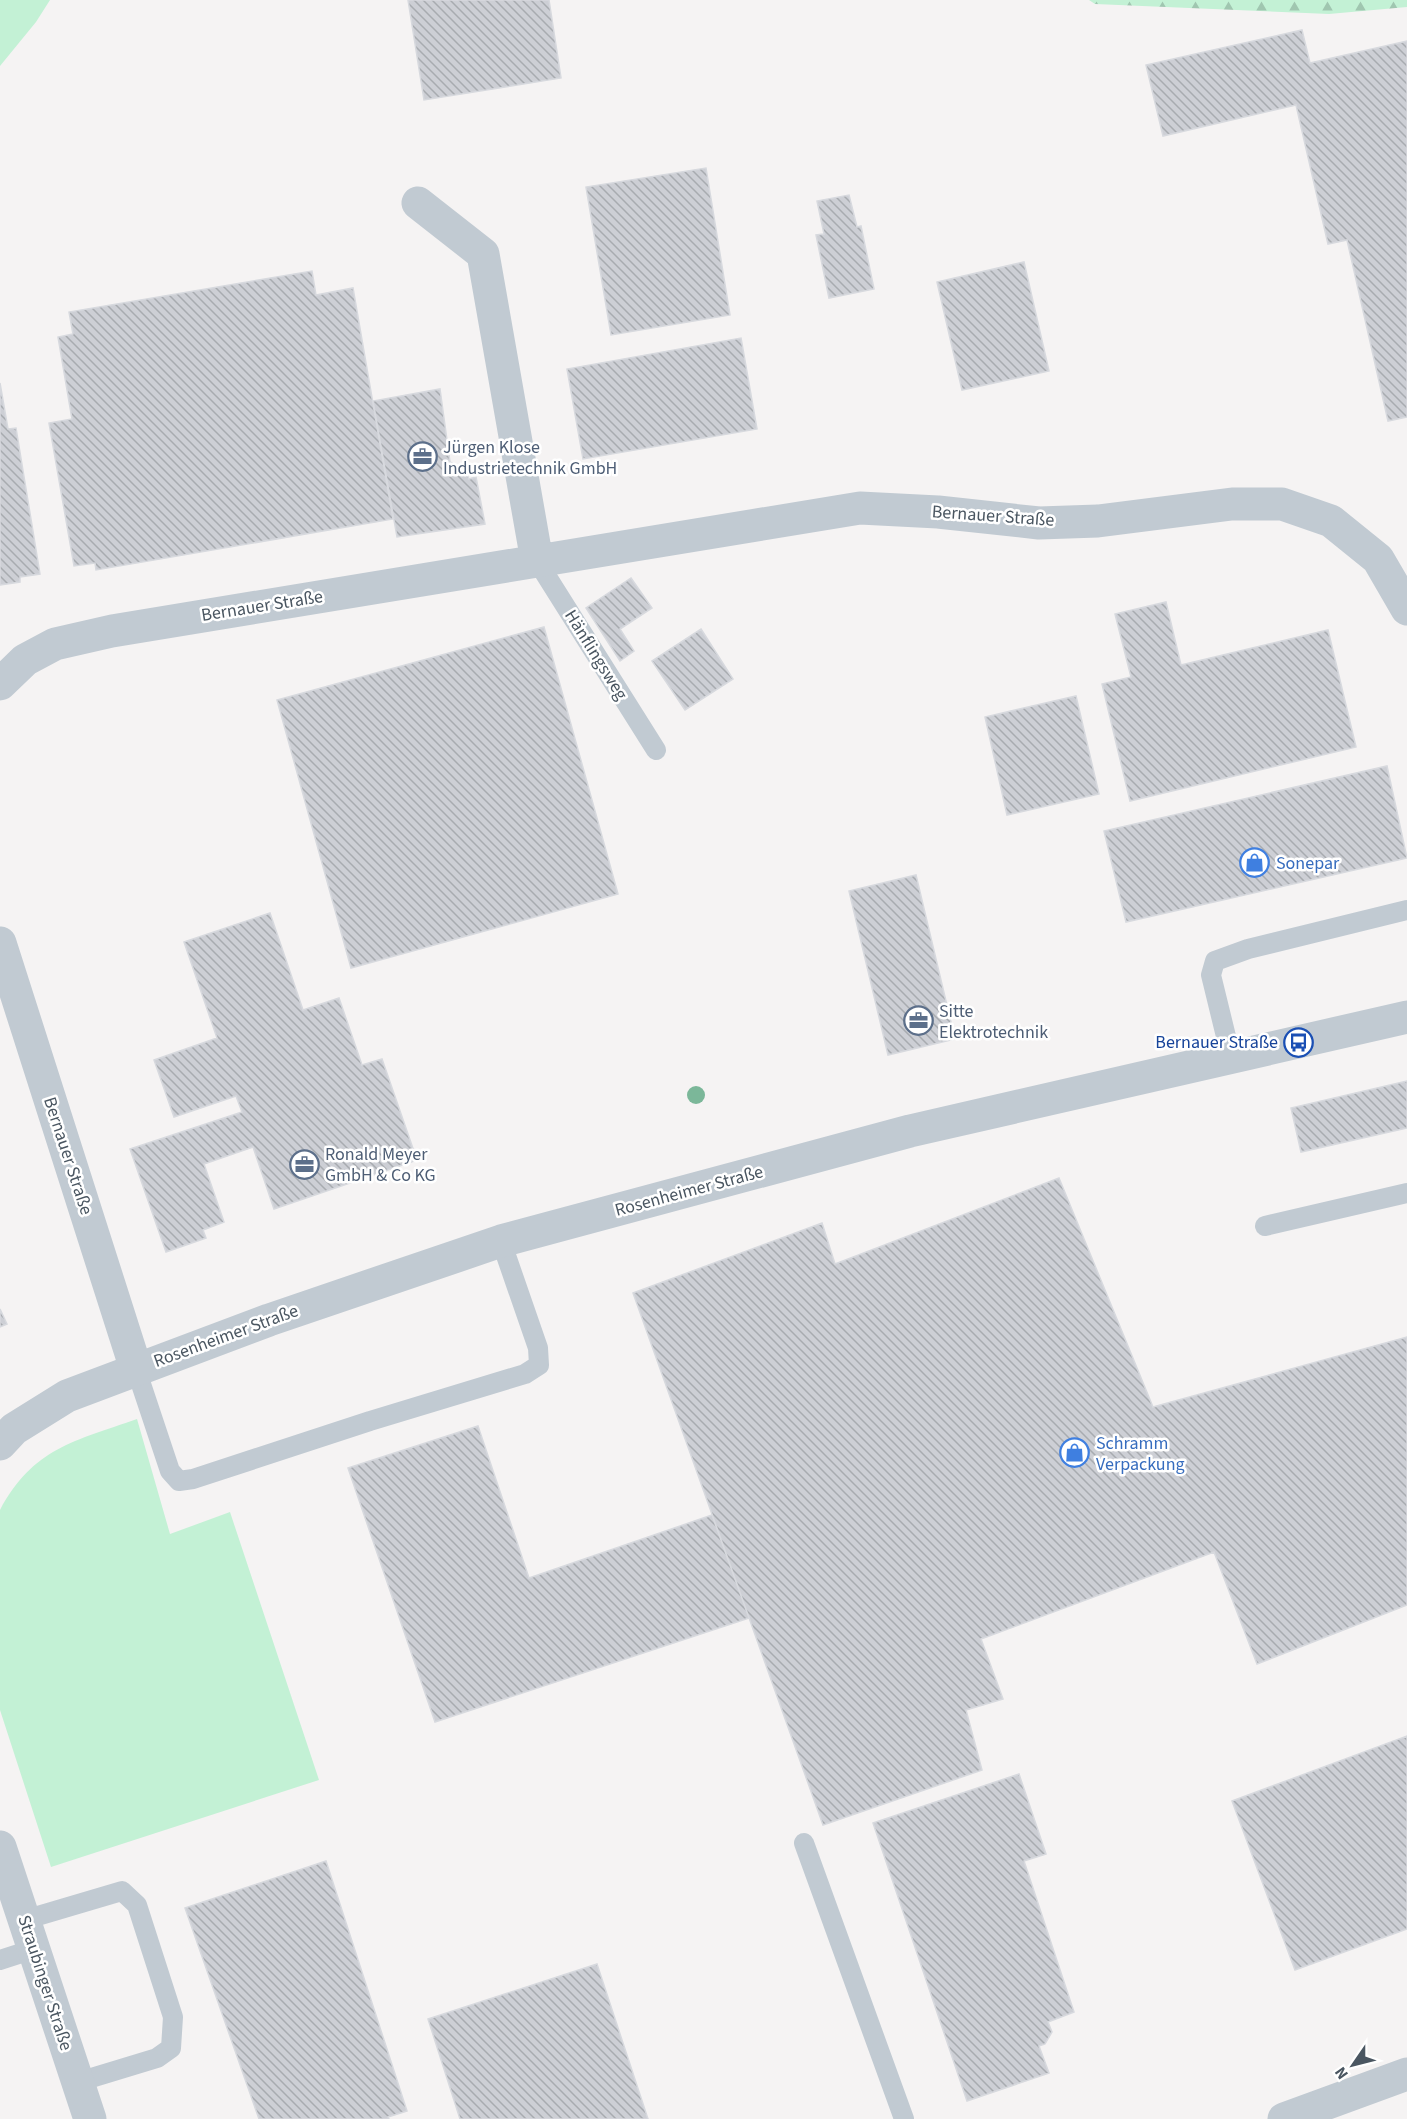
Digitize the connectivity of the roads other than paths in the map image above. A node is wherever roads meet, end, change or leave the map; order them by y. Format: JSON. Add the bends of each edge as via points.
{"nodes":[{"id":1,"x":418,"y":203,"type":"dead end"},
{"id":2,"x":537,"y":561,"type":"junction"},
{"id":3,"x":1407,"y":609,"type":"edge"},
{"id":4,"x":0,"y":684,"type":"edge"},
{"id":5,"x":656,"y":750,"type":"dead end"},
{"id":6,"x":1407,"y":910,"type":"edge"},
{"id":7,"x":0,"y":943,"type":"edge"},
{"id":8,"x":1407,"y":1017,"type":"edge"},
{"id":9,"x":1231,"y":1057,"type":"junction"},
{"id":10,"x":1407,"y":1193,"type":"edge"},
{"id":11,"x":1265,"y":1226,"type":"dead end"},
{"id":12,"x":501,"y":1241,"type":"junction"},
{"id":13,"x":136,"y":1368,"type":"junction"},
{"id":14,"x":0,"y":1444,"type":"edge"},
{"id":15,"x":804,"y":1843,"type":"dead end"},
{"id":16,"x":0,"y":1847,"type":"edge"},
{"id":17,"x":29,"y":1934,"type":"junction"},
{"id":18,"x":0,"y":1960,"type":"edge"},
{"id":19,"x":1407,"y":2074,"type":"edge"},
{"id":20,"x":78,"y":2082,"type":"junction"},
{"id":21,"x":90,"y":2119,"type":"edge"},
{"id":22,"x":904,"y":2119,"type":"edge"},
{"id":23,"x":1284,"y":2119,"type":"edge"}],
"edges":[{"from":1,"to":2,"type":"street","via":[[483,254]]},
{"from":2,"to":3,"type":"street","name":"Bernauer Straße","via":[[860,508],[1039,522],[1098,521],[1232,504],[1282,504],[1331,521],[1378,559]]},
{"from":2,"to":4,"type":"street","name":"Bernauer Straße","via":[[112,631],[55,644],[26,660]]},
{"from":2,"to":5,"type":"lane","name":"Hänflingsweg"},
{"from":6,"to":9,"type":"lane","via":[[1248,949],[1215,961],[1211,975]]},
{"from":7,"to":13,"type":"street","name":"Bernauer Straße"},
{"from":8,"to":9,"type":"street","name":"Rosenheimer Straße"},
{"from":9,"to":12,"type":"street","name":"Rosenheimer Straße","via":[[910,1131]]},
{"from":10,"to":11,"type":"lane"},
{"from":12,"to":13,"type":"street","name":"Rosenheimer Straße"},
{"from":12,"to":13,"type":"lane","via":[[538,1348],[539,1365],[525,1374],[179,1481],[170,1471]]},
{"from":13,"to":14,"type":"street","name":"Rosenheimer Straße","via":[[67,1396],[14,1429]]},
{"from":15,"to":22,"type":"lane"},
{"from":16,"to":17,"type":"street","name":"Straubinger Straße"},
{"from":17,"to":18,"type":"lane"},
{"from":17,"to":20,"type":"street","name":"Straubinger Straße"},
{"from":17,"to":20,"type":"lane","via":[[122,1891],[137,1905],[173,2017],[171,2048],[157,2058]]},
{"from":19,"to":23,"type":"street"},
{"from":20,"to":21,"type":"street","name":"Straubinger Straße"}]}
